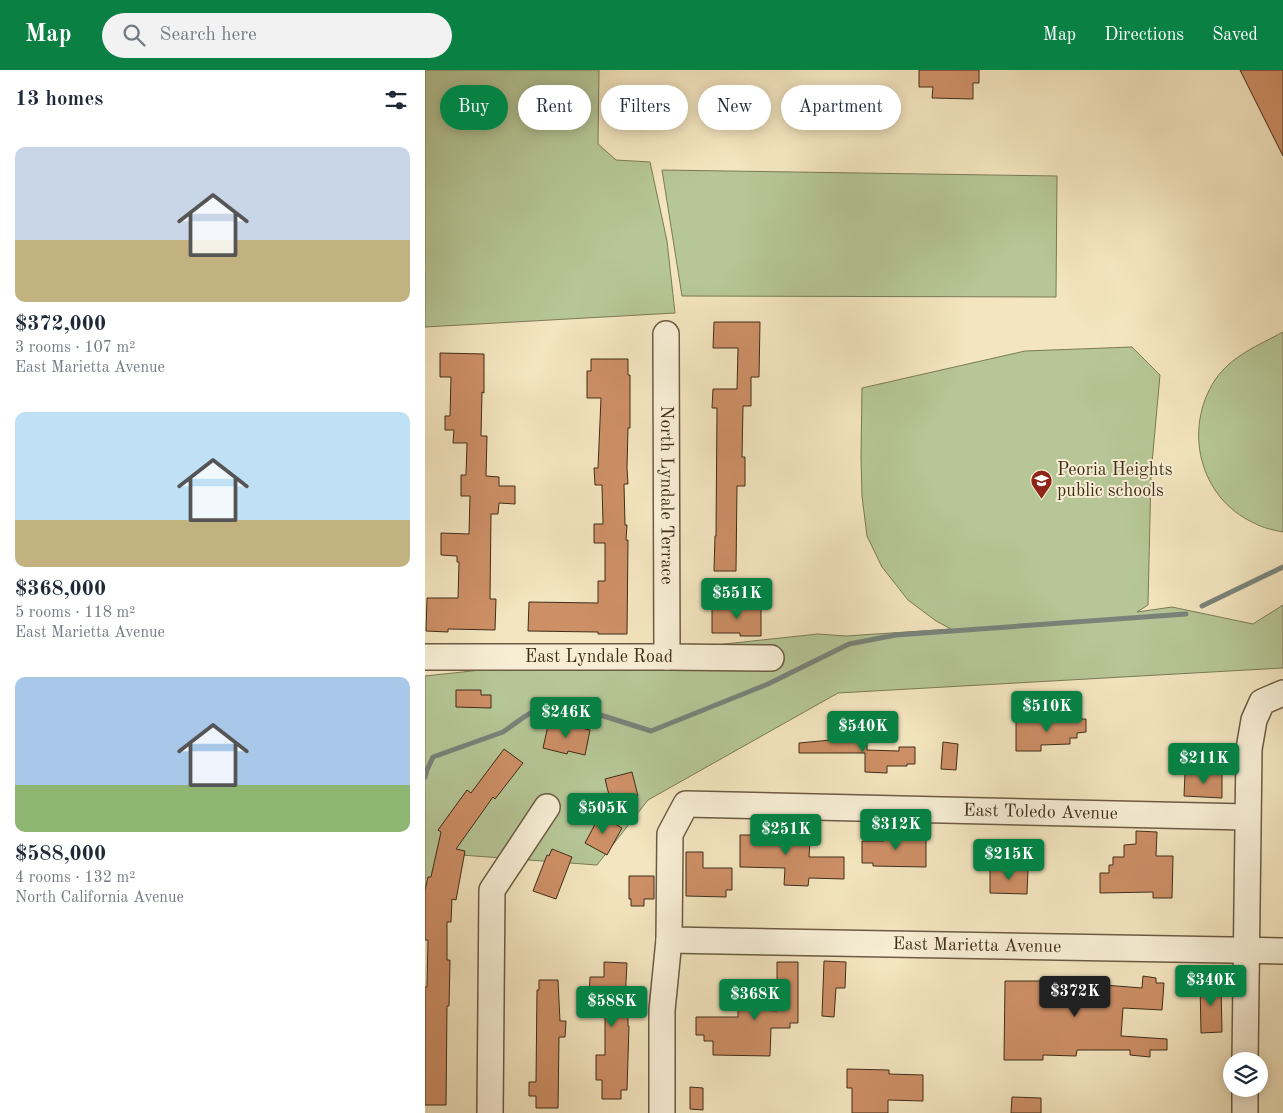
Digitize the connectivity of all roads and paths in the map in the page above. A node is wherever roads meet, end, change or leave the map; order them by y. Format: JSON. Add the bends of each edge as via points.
{"nodes":[{"id":1,"x":666,"y":334,"type":"dead end"},
{"id":2,"x":425,"y":657,"type":"edge"},
{"id":3,"x":667,"y":657,"type":"junction"},
{"id":4,"x":771,"y":658,"type":"dead end"},
{"id":5,"x":1272,"y":697,"type":"edge"},
{"id":6,"x":547,"y":807,"type":"dead end"},
{"id":7,"x":1247,"y":817,"type":"junction"},
{"id":8,"x":669,"y":940,"type":"junction"},
{"id":9,"x":1247,"y":950,"type":"junction"},
{"id":10,"x":1283,"y":951,"type":"edge"},
{"id":11,"x":1245,"y":1052,"type":"edge"},
{"id":12,"x":1245,"y":1097,"type":"edge"},
{"id":13,"x":490,"y":1113,"type":"edge"},
{"id":14,"x":662,"y":1113,"type":"edge"},
{"id":15,"x":1245,"y":1113,"type":"edge"}],
"edges":[{"from":1,"to":3,"type":"street","name":"North Lyndale Terrace"},
{"from":2,"to":3,"type":"street","name":"East Lyndale Road"},
{"from":3,"to":4,"type":"street","name":"East Lyndale Road"},
{"from":5,"to":7,"type":"street","via":[[1254,720],[1249,749]]},
{"from":6,"to":13,"type":"street","via":[[492,890]]},
{"from":7,"to":8,"type":"street","name":"East Toledo Avenue","via":[[686,804],[670,834]]},
{"from":7,"to":9,"type":"street"},
{"from":8,"to":9,"type":"street","name":"East Marietta Avenue"},
{"from":8,"to":14,"type":"street","via":[[662,1010]]},
{"from":9,"to":10,"type":"street","name":"East Marietta Avenue"},
{"from":9,"to":11,"type":"street"},
{"from":12,"to":15,"type":"street"}]}
